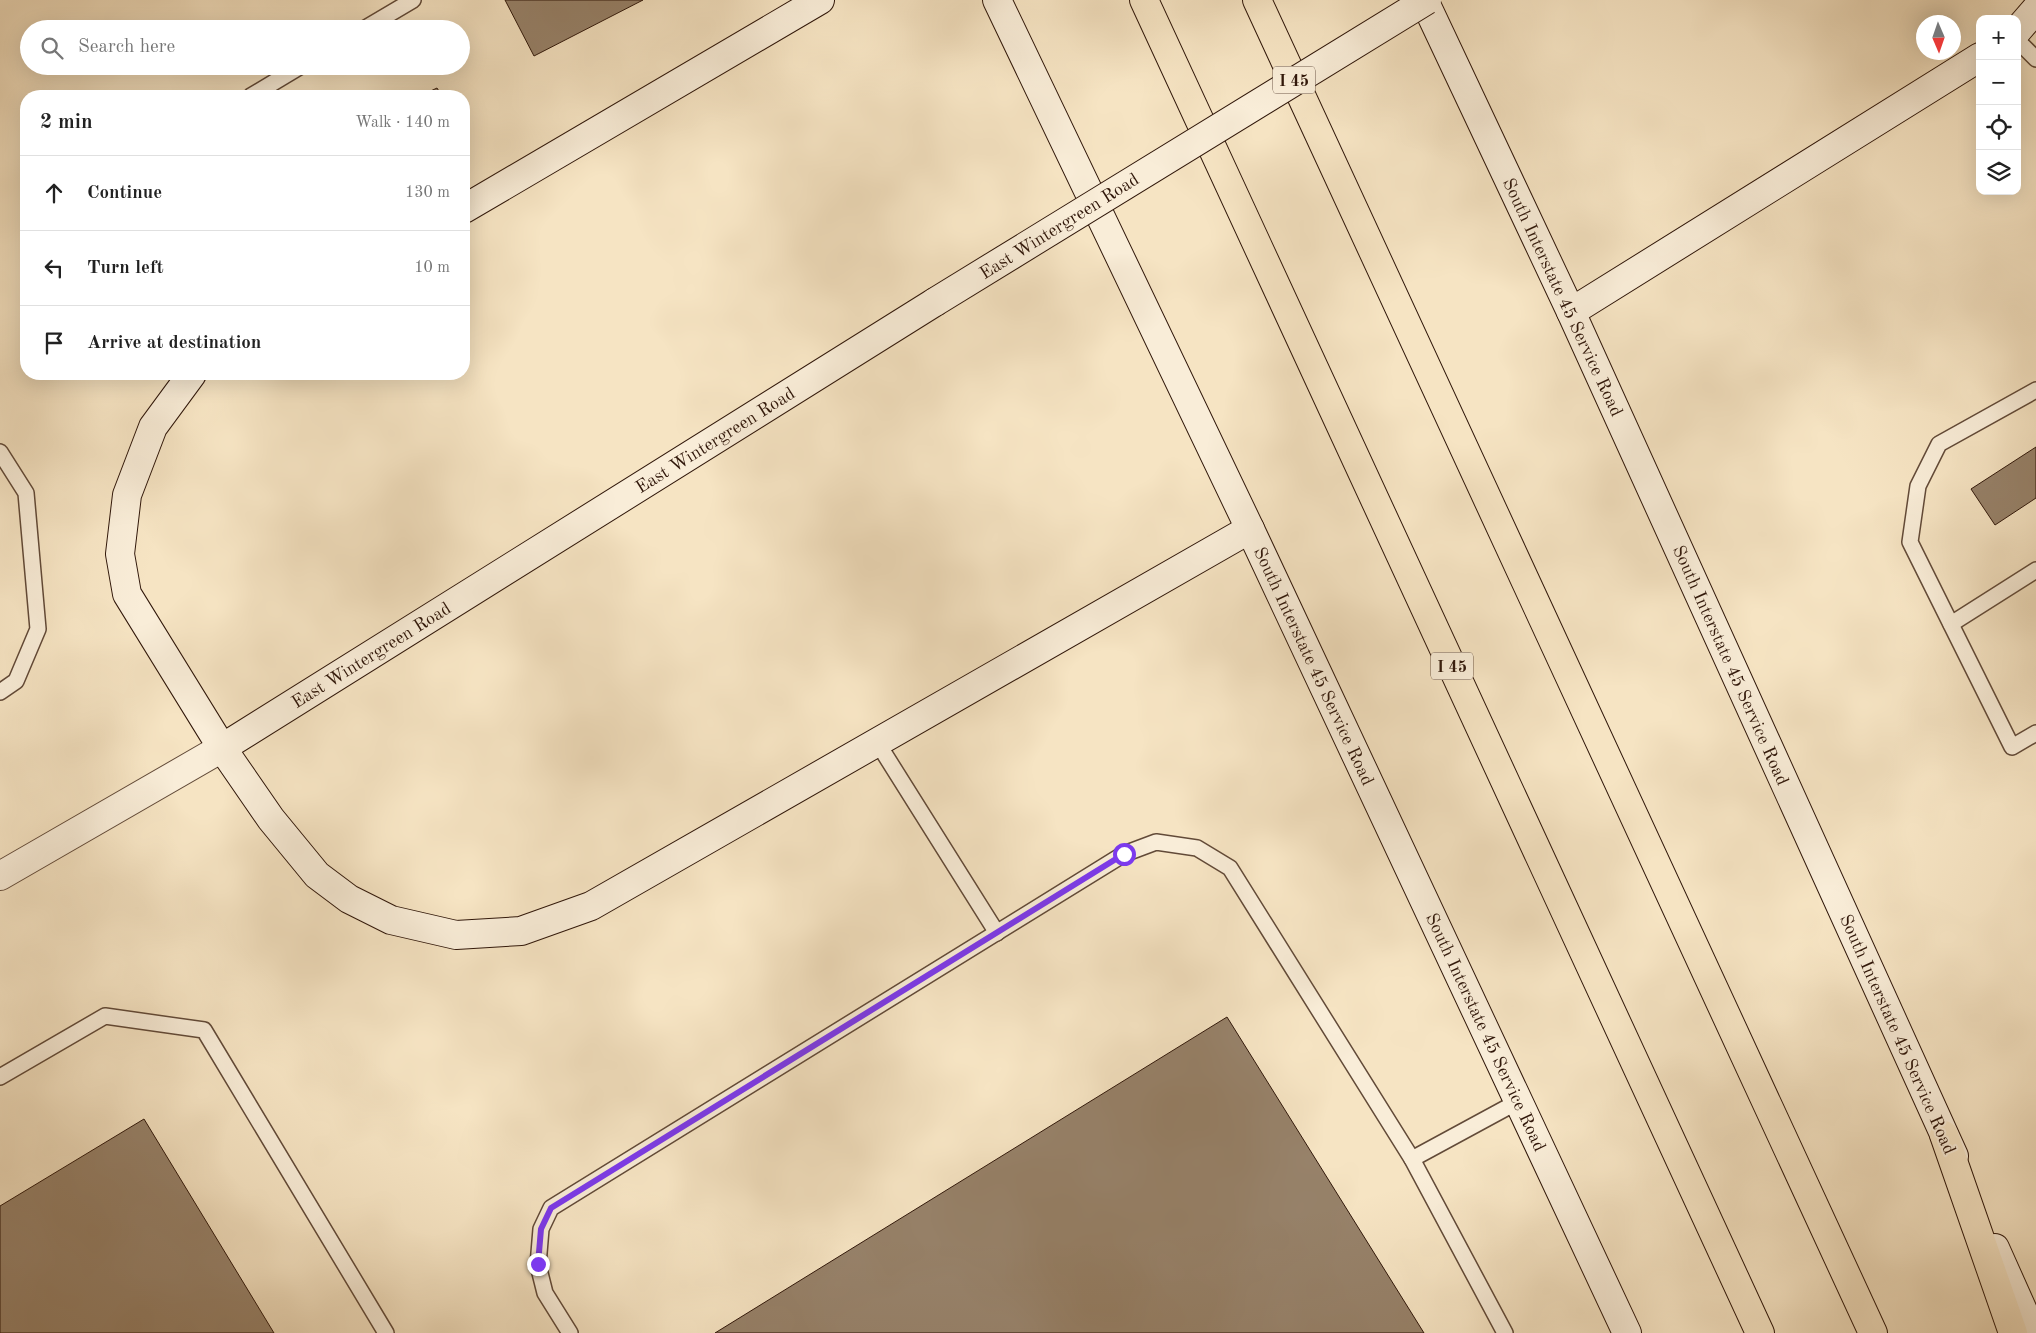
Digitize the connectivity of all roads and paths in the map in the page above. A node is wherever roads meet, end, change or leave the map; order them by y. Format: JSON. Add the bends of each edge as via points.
{"nodes":[{"id":1,"x":413,"y":0,"type":"edge"},
{"id":2,"x":820,"y":0,"type":"edge"},
{"id":3,"x":998,"y":0,"type":"edge"},
{"id":4,"x":1144,"y":0,"type":"edge"},
{"id":5,"x":1257,"y":0,"type":"edge"},
{"id":6,"x":1426,"y":0,"type":"edge"},
{"id":7,"x":2036,"y":10,"type":"edge"},
{"id":8,"x":379,"y":20,"type":"edge"},
{"id":9,"x":2021,"y":27,"type":"edge"},
{"id":10,"x":2021,"y":44,"type":"edge"},
{"id":11,"x":1976,"y":59,"type":"edge"},
{"id":12,"x":2036,"y":59,"type":"edge"},
{"id":13,"x":286,"y":75,"type":"edge"},
{"id":14,"x":261,"y":90,"type":"edge"},
{"id":15,"x":470,"y":205,"type":"edge"},
{"id":16,"x":1571,"y":312,"type":"junction"},
{"id":17,"x":188,"y":380,"type":"edge"},
{"id":18,"x":2036,"y":390,"type":"edge"},
{"id":19,"x":0,"y":452,"type":"edge"},
{"id":20,"x":1250,"y":529,"type":"junction"},
{"id":21,"x":2036,"y":570,"type":"edge"},
{"id":22,"x":1951,"y":624,"type":"junction"},
{"id":23,"x":0,"y":692,"type":"edge"},
{"id":24,"x":2036,"y":733,"type":"edge"},
{"id":25,"x":877,"y":742,"type":"junction"},
{"id":26,"x":222,"y":748,"type":"junction"},
{"id":27,"x":0,"y":876,"type":"edge"},
{"id":28,"x":997,"y":933,"type":"junction"},
{"id":29,"x":0,"y":1077,"type":"edge"},
{"id":30,"x":1518,"y":1101,"type":"junction"},
{"id":31,"x":1944,"y":1135,"type":"junction"},
{"id":32,"x":1412,"y":1159,"type":"junction"},
{"id":33,"x":386,"y":1333,"type":"edge"},
{"id":34,"x":570,"y":1333,"type":"edge"},
{"id":35,"x":1505,"y":1333,"type":"edge"},
{"id":36,"x":1627,"y":1333,"type":"edge"},
{"id":37,"x":1760,"y":1333,"type":"edge"},
{"id":38,"x":1873,"y":1333,"type":"edge"},
{"id":39,"x":2013,"y":1333,"type":"edge"},
{"id":40,"x":2033,"y":1333,"type":"edge"}],
"edges":[{"from":1,"to":8,"type":"lane"},
{"from":2,"to":15,"type":"main road"},
{"from":3,"to":20,"type":"main road","name":"South Interstate 45 Service Road"},
{"from":4,"to":37,"type":"highway","number":"I 45"},
{"from":5,"to":38,"type":"highway","number":"I 45"},
{"from":6,"to":16,"type":"main road","name":"South Interstate 45 Service Road"},
{"from":6,"to":26,"type":"main road","name":"East Wintergreen Road","bridge":true,"via":[[935,302]]},
{"from":7,"to":9,"type":"main road"},
{"from":10,"to":12,"type":"lane"},
{"from":11,"to":16,"type":"main road"},
{"from":13,"to":14,"type":"lane"},
{"from":16,"to":31,"type":"main road","name":"South Interstate 45 Service Road"},
{"from":17,"to":26,"type":"main road","via":[[153,427],[127,495],[120,554],[128,594]]},
{"from":18,"to":22,"type":"lane","via":[[1939,444],[1918,486],[1910,542]]},
{"from":19,"to":23,"type":"lane","via":[[26,493],[38,629],[16,681]]},
{"from":20,"to":25,"type":"main road"},
{"from":20,"to":30,"type":"main road","name":"South Interstate 45 Service Road"},
{"from":21,"to":22,"type":"lane"},
{"from":22,"to":24,"type":"lane","via":[[2012,747]]},
{"from":25,"to":26,"type":"main road","via":[[590,906],[521,931],[456,935],[391,920],[349,899],[317,875],[271,819]]},
{"from":25,"to":28,"type":"lane"},
{"from":26,"to":27,"type":"main road","name":"East Wintergreen Road"},
{"from":28,"to":32,"type":"lane","via":[[1124,854],[1156,842],[1197,848],[1230,868]]},
{"from":28,"to":34,"type":"lane","via":[[551,1208],[541,1229],[538,1264],[545,1293]]},
{"from":29,"to":33,"type":"lane","via":[[105,1016],[204,1030]]},
{"from":30,"to":32,"type":"lane"},
{"from":30,"to":36,"type":"main road","name":"South Interstate 45 Service Road"},
{"from":31,"to":39,"type":"highway"},
{"from":31,"to":40,"type":"main road","name":"South Interstate 45 Service Road"},
{"from":32,"to":35,"type":"lane"}]}
